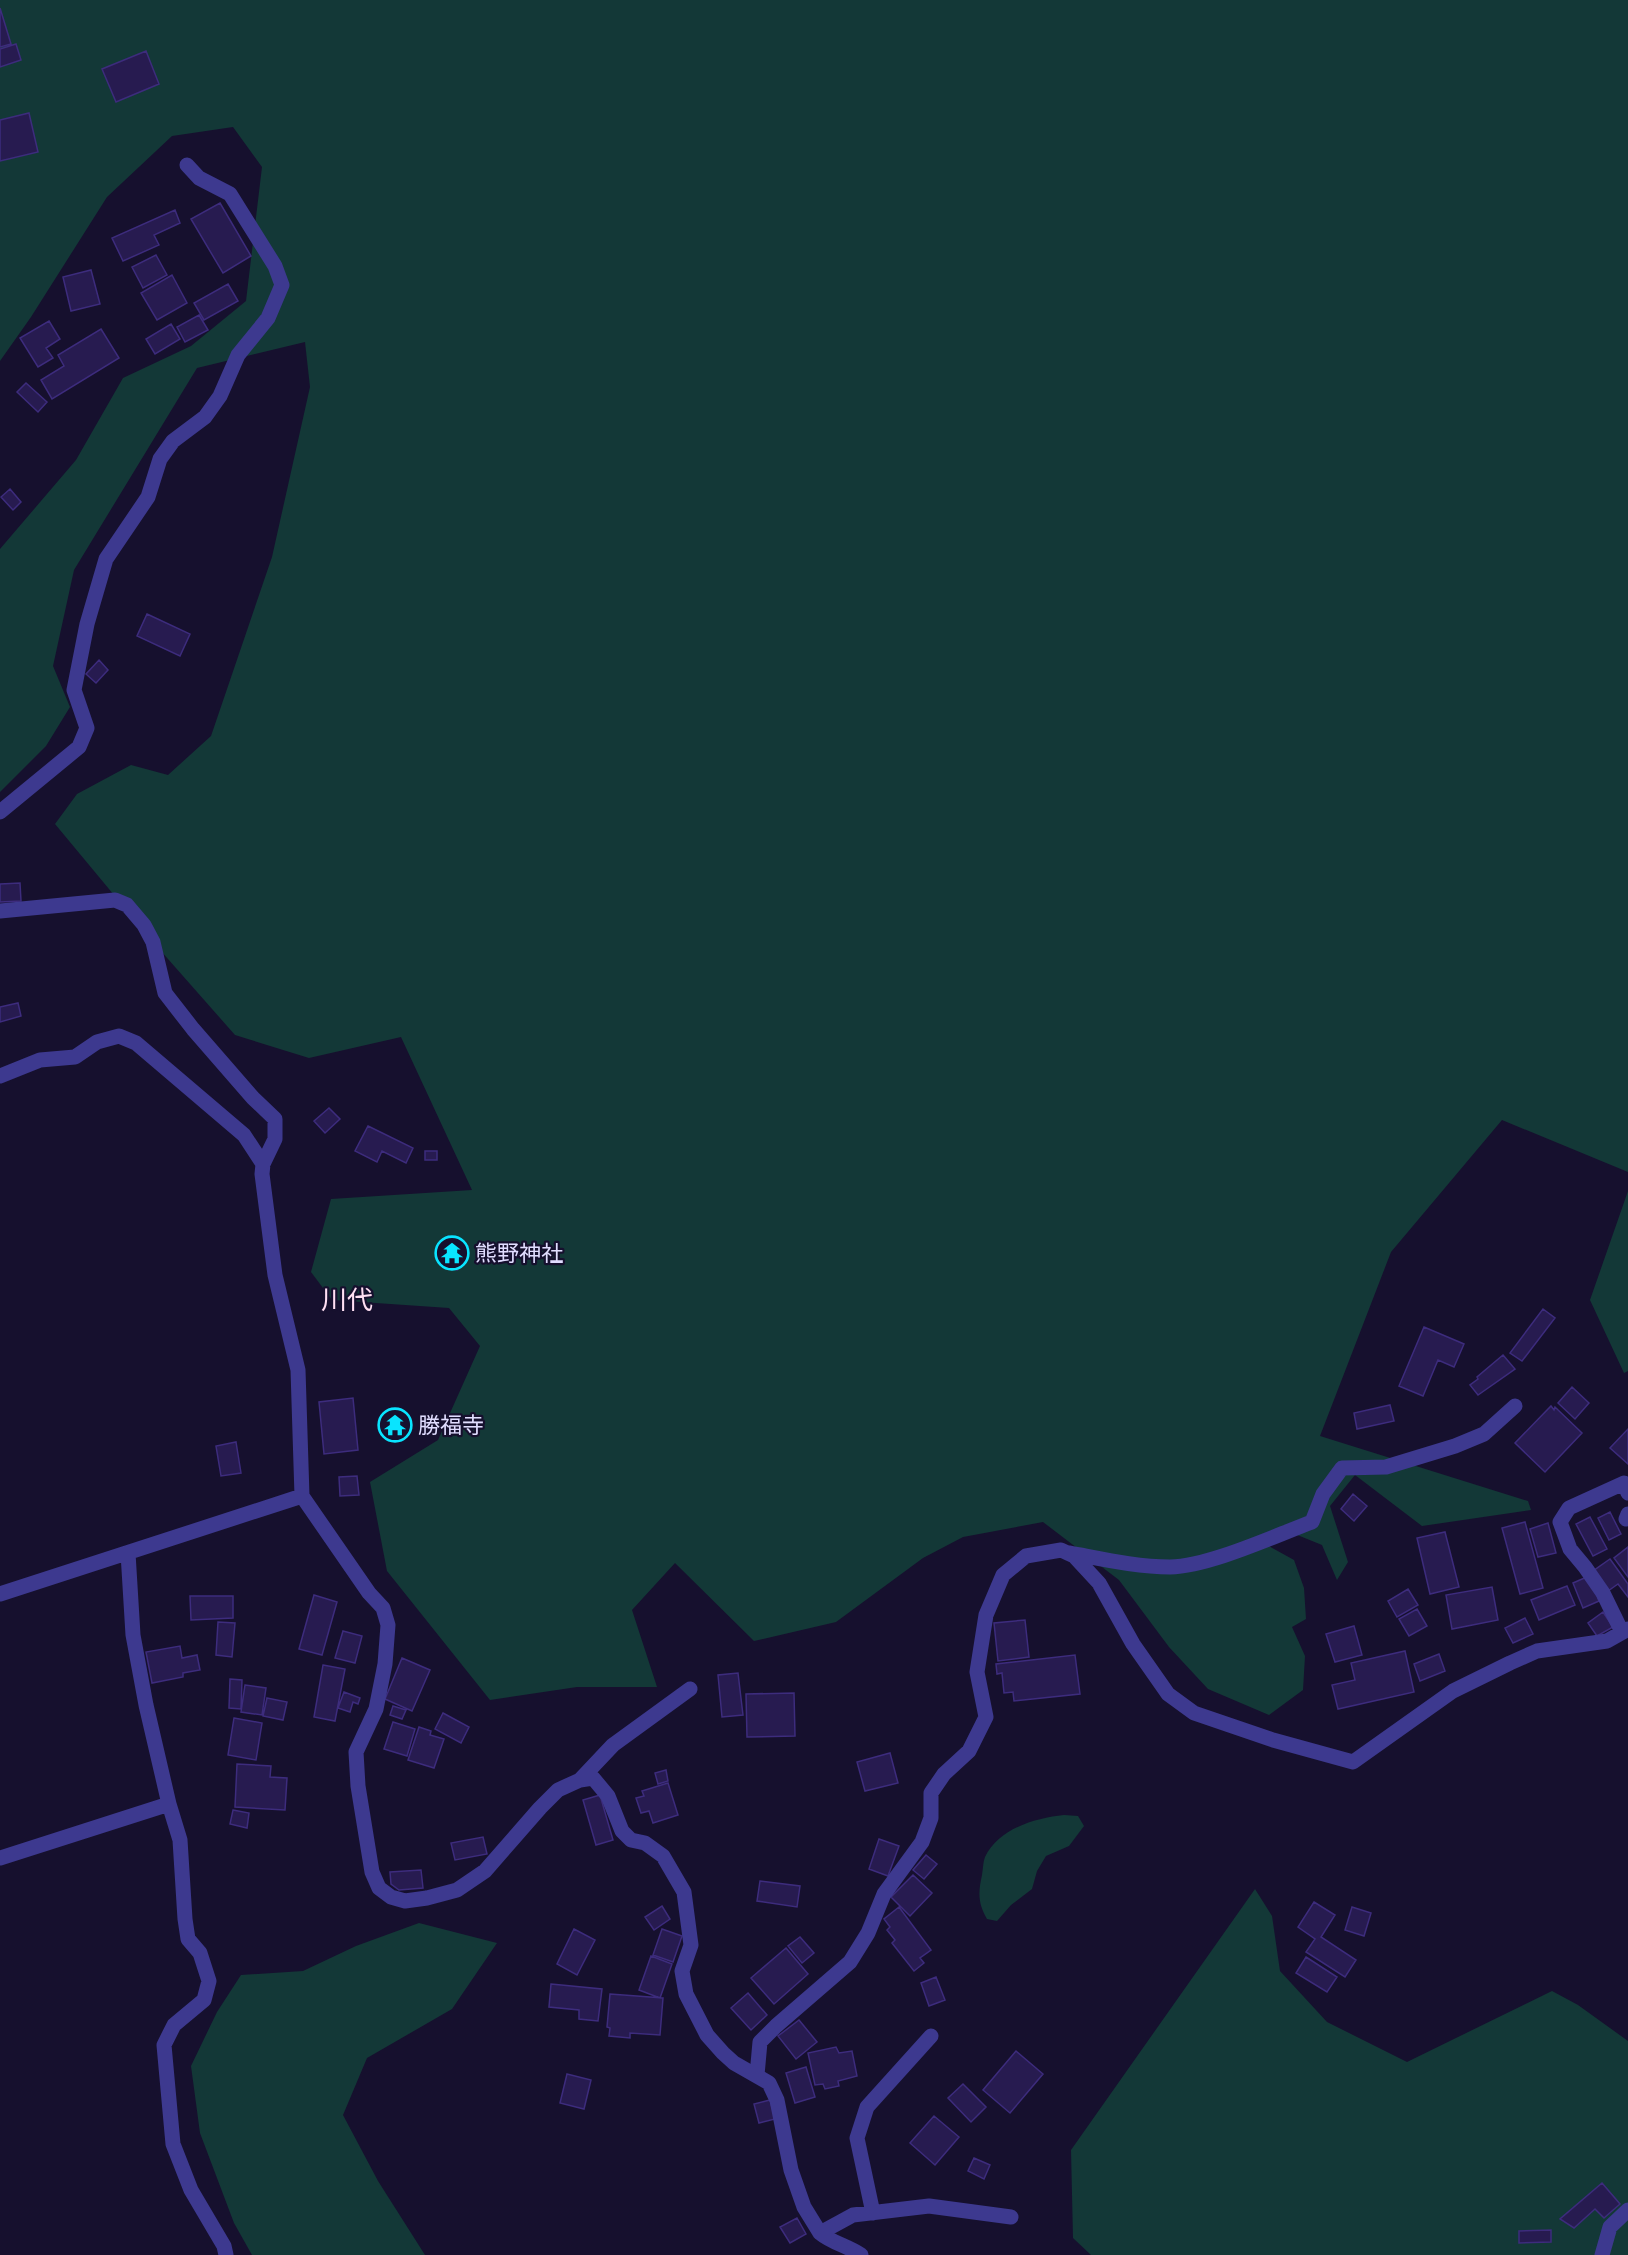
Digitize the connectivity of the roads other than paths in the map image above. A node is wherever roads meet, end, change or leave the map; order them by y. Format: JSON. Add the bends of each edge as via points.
{"nodes":[{"id":1,"x":187,"y":165,"type":"dead end"},
{"id":2,"x":0,"y":812,"type":"edge"},
{"id":3,"x":0,"y":911,"type":"edge"},
{"id":4,"x":0,"y":1076,"type":"edge"},
{"id":5,"x":263,"y":1164,"type":"junction"},
{"id":6,"x":1515,"y":1406,"type":"dead end"},
{"id":7,"x":1628,"y":1493,"type":"edge"},
{"id":8,"x":302,"y":1496,"type":"junction"},
{"id":9,"x":1066,"y":1552,"type":"junction"},
{"id":10,"x":128,"y":1553,"type":"junction"},
{"id":11,"x":0,"y":1594,"type":"edge"},
{"id":12,"x":1625,"y":1630,"type":"edge"},
{"id":13,"x":690,"y":1689,"type":"dead end"},
{"id":14,"x":580,"y":1780,"type":"junction"},
{"id":15,"x":169,"y":1804,"type":"junction"},
{"id":16,"x":0,"y":1858,"type":"edge"},
{"id":17,"x":931,"y":2036,"type":"dead end"},
{"id":18,"x":757,"y":2075,"type":"junction"},
{"id":19,"x":1628,"y":2210,"type":"edge"},
{"id":20,"x":873,"y":2213,"type":"junction"},
{"id":21,"x":1011,"y":2217,"type":"dead end"},
{"id":22,"x":820,"y":2232,"type":"junction"},
{"id":23,"x":226,"y":2255,"type":"edge"},
{"id":24,"x":861,"y":2255,"type":"edge"},
{"id":25,"x":1602,"y":2255,"type":"edge"}],
"edges":[{"from":1,"to":2,"type":"street","via":[[199,178],[230,194],[275,266],[282,285],[268,318],[238,355],[220,396],[205,417],[173,441],[159,459],[148,497],[106,559],[87,624],[74,690],[87,728],[79,747]]},
{"from":3,"to":5,"type":"street","via":[[115,900],[127,905],[153,942],[165,993],[275,1119],[275,1139]]},
{"from":4,"to":5,"type":"street","via":[[40,1060],[75,1057],[97,1042],[118,1036],[136,1043],[244,1135]]},
{"from":5,"to":8,"type":"street","via":[[275,1275],[298,1370]]},
{"from":6,"to":9,"type":"street","via":[[1484,1434],[1455,1446],[1386,1467],[1342,1468],[1323,1494],[1312,1522],[1215,1558],[1161,1567]]},
{"from":7,"to":12,"type":"street","via":[[1624,1483],[1612,1488],[1569,1508],[1560,1522],[1570,1549],[1586,1567]]},
{"from":8,"to":10,"type":"street"},
{"from":8,"to":14,"type":"street","via":[[383,1608],[388,1625],[376,1709],[356,1752],[372,1872],[379,1888],[405,1901],[457,1890],[485,1871],[558,1790]]},
{"from":9,"to":12,"type":"street","via":[[1099,1583],[1133,1644],[1168,1694],[1194,1713],[1353,1762],[1453,1691],[1510,1663],[1537,1651],[1607,1641]]},
{"from":9,"to":18,"type":"street","via":[[1026,1556],[1003,1575],[986,1615],[977,1672],[986,1717],[969,1751],[944,1774],[931,1793],[931,1818],[922,1842],[884,1894],[868,1933],[850,1962],[760,2042]]},
{"from":10,"to":11,"type":"street"},
{"from":10,"to":15,"type":"street","via":[[133,1635]]},
{"from":13,"to":14,"type":"street","via":[[614,1745]]},
{"from":14,"to":18,"type":"street","via":[[593,1778],[608,1796],[622,1831],[663,1856],[684,1893],[691,1945],[682,1971],[686,1994],[707,2036],[734,2063]]},
{"from":15,"to":16,"type":"street"},
{"from":15,"to":23,"type":"street","via":[[180,1839],[188,1939],[200,1953],[209,1981],[204,2000],[174,2025],[164,2045],[173,2144],[191,2190]]},
{"from":17,"to":20,"type":"street","via":[[867,2107],[857,2138]]},
{"from":18,"to":22,"type":"street","via":[[769,2083],[777,2100],[804,2207]]},
{"from":19,"to":25,"type":"street","via":[[1610,2227]]},
{"from":20,"to":21,"type":"street","via":[[929,2206]]},
{"from":20,"to":22,"type":"street","via":[[853,2215]]},
{"from":22,"to":24,"type":"street"}]}
